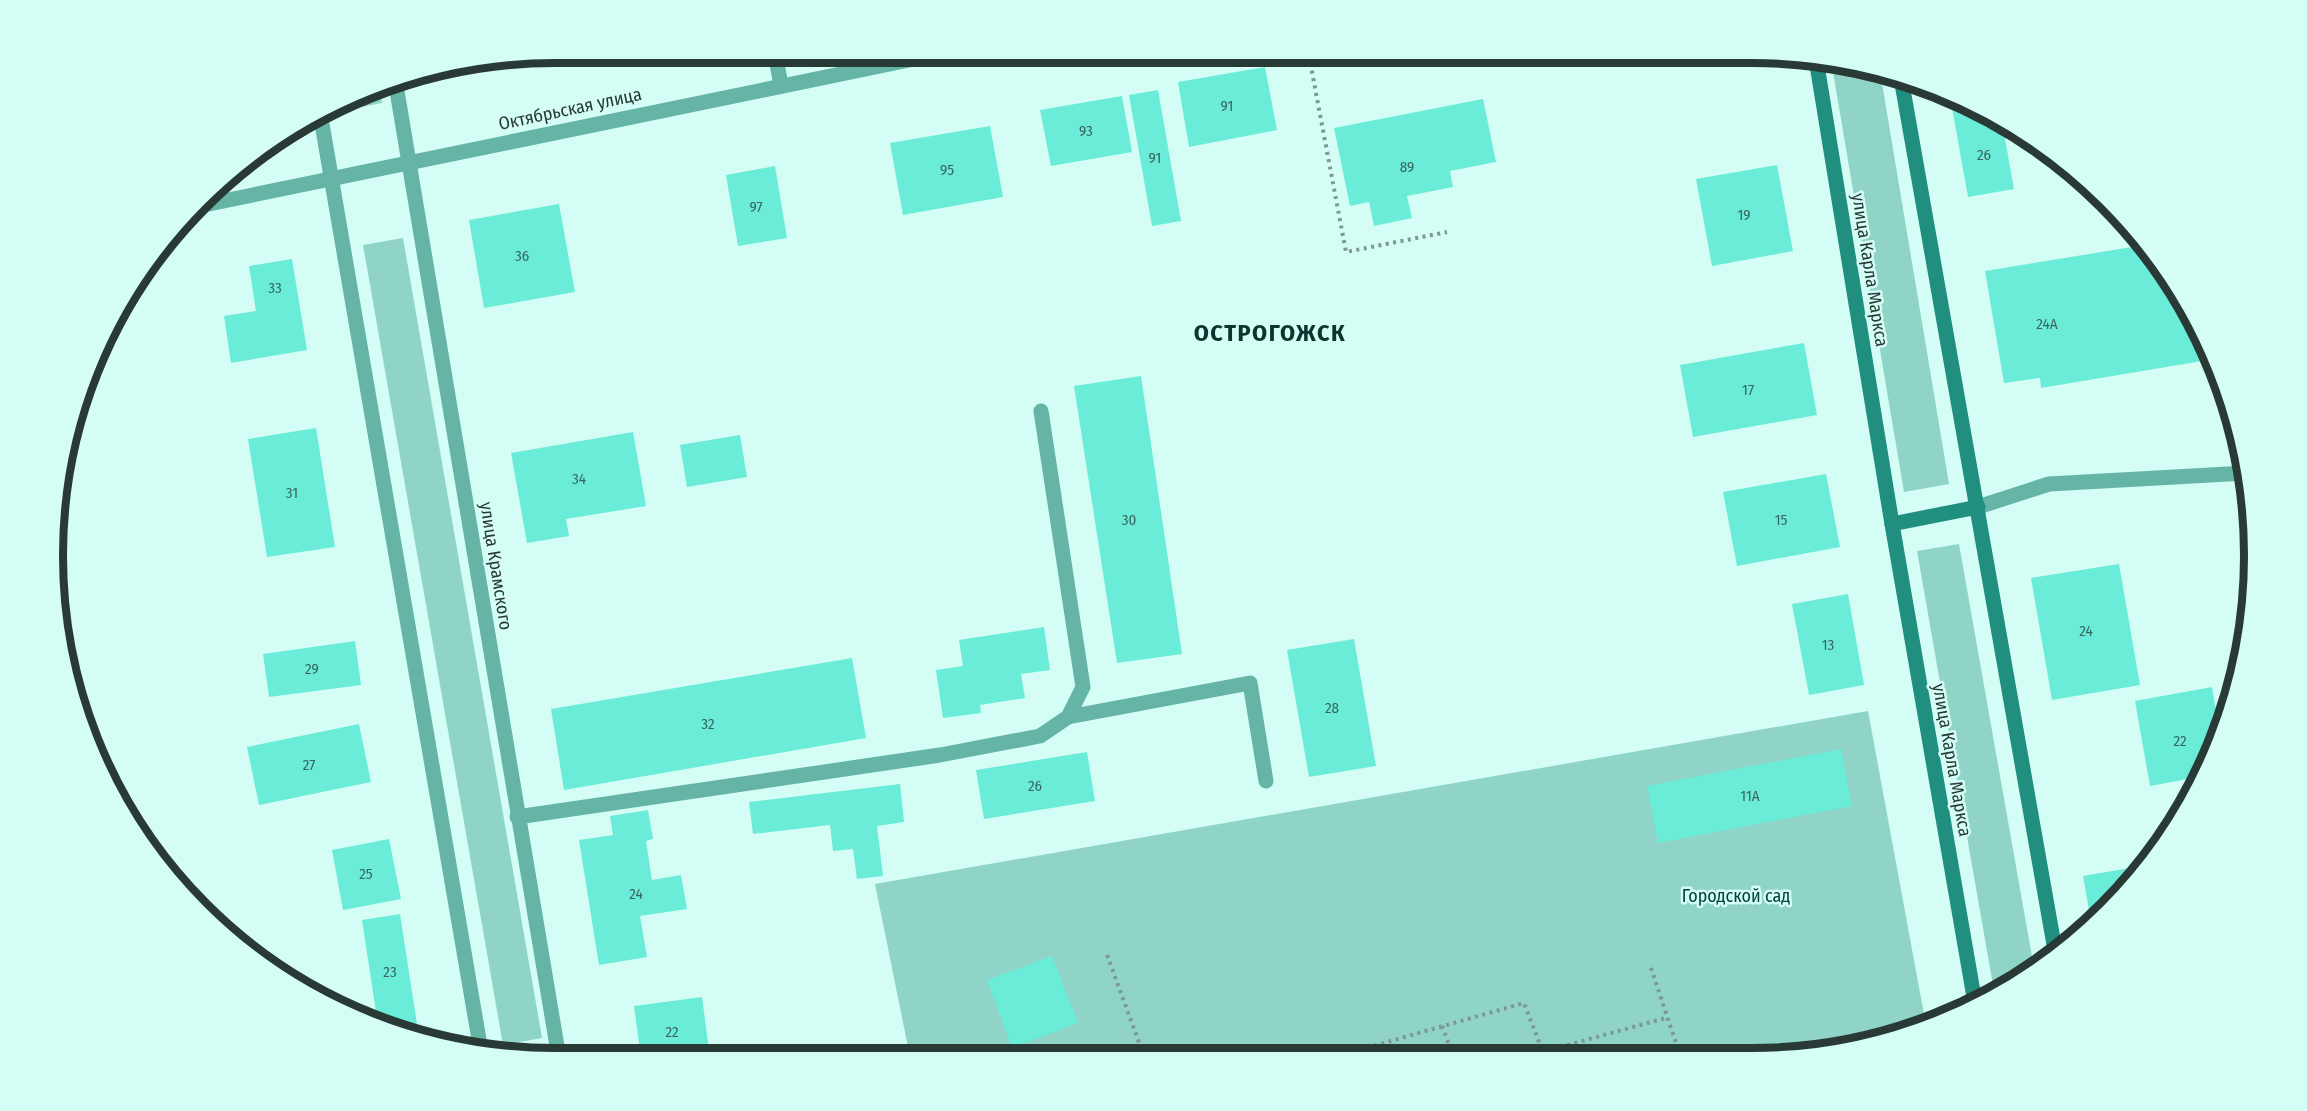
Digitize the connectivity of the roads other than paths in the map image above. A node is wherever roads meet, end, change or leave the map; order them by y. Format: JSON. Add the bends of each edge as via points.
{"nodes":[{"id":1,"x":777,"y":63,"type":"edge"},
{"id":2,"x":889,"y":63,"type":"edge"},
{"id":3,"x":1817,"y":67,"type":"edge"},
{"id":4,"x":781,"y":85,"type":"junction"},
{"id":5,"x":1903,"y":87,"type":"edge"},
{"id":6,"x":397,"y":89,"type":"edge"},
{"id":7,"x":322,"y":122,"type":"edge"},
{"id":8,"x":410,"y":163,"type":"junction"},
{"id":9,"x":333,"y":179,"type":"junction"},
{"id":10,"x":211,"y":204,"type":"edge"},
{"id":11,"x":1041,"y":411,"type":"dead end"},
{"id":12,"x":2237,"y":473,"type":"edge"},
{"id":13,"x":1978,"y":507,"type":"junction"},
{"id":14,"x":1892,"y":524,"type":"junction"},
{"id":15,"x":1068,"y":717,"type":"junction"},
{"id":16,"x":1266,"y":781,"type":"dead end"},
{"id":17,"x":517,"y":817,"type":"junction"},
{"id":18,"x":2054,"y":944,"type":"edge"},
{"id":19,"x":1974,"y":995,"type":"edge"},
{"id":20,"x":480,"y":1042,"type":"edge"},
{"id":21,"x":557,"y":1048,"type":"edge"}],
"edges":[{"from":1,"to":4,"type":"street"},
{"from":2,"to":4,"type":"street","name":"Октябрьская улица"},
{"from":3,"to":14,"type":"main road","name":"улица Карла Маркса"},
{"from":4,"to":8,"type":"street","name":"Октябрьская улица"},
{"from":5,"to":13,"type":"main road"},
{"from":6,"to":8,"type":"street","name":"улица Крамского"},
{"from":7,"to":9,"type":"street"},
{"from":8,"to":9,"type":"street","name":"Октябрьская улица"},
{"from":8,"to":17,"type":"street","name":"улица Крамского"},
{"from":9,"to":10,"type":"street","name":"Октябрьская улица"},
{"from":9,"to":20,"type":"street"},
{"from":11,"to":15,"type":"street","via":[[1083,687]]},
{"from":12,"to":13,"type":"street","via":[[2049,484]]},
{"from":13,"to":14,"type":"main road"},
{"from":13,"to":18,"type":"main road"},
{"from":14,"to":19,"type":"main road","name":"улица Карла Маркса"},
{"from":15,"to":16,"type":"street","via":[[1250,683]]},
{"from":15,"to":17,"type":"street","via":[[1040,736],[940,755]]},
{"from":17,"to":21,"type":"street","name":"улица Крамского"}]}
